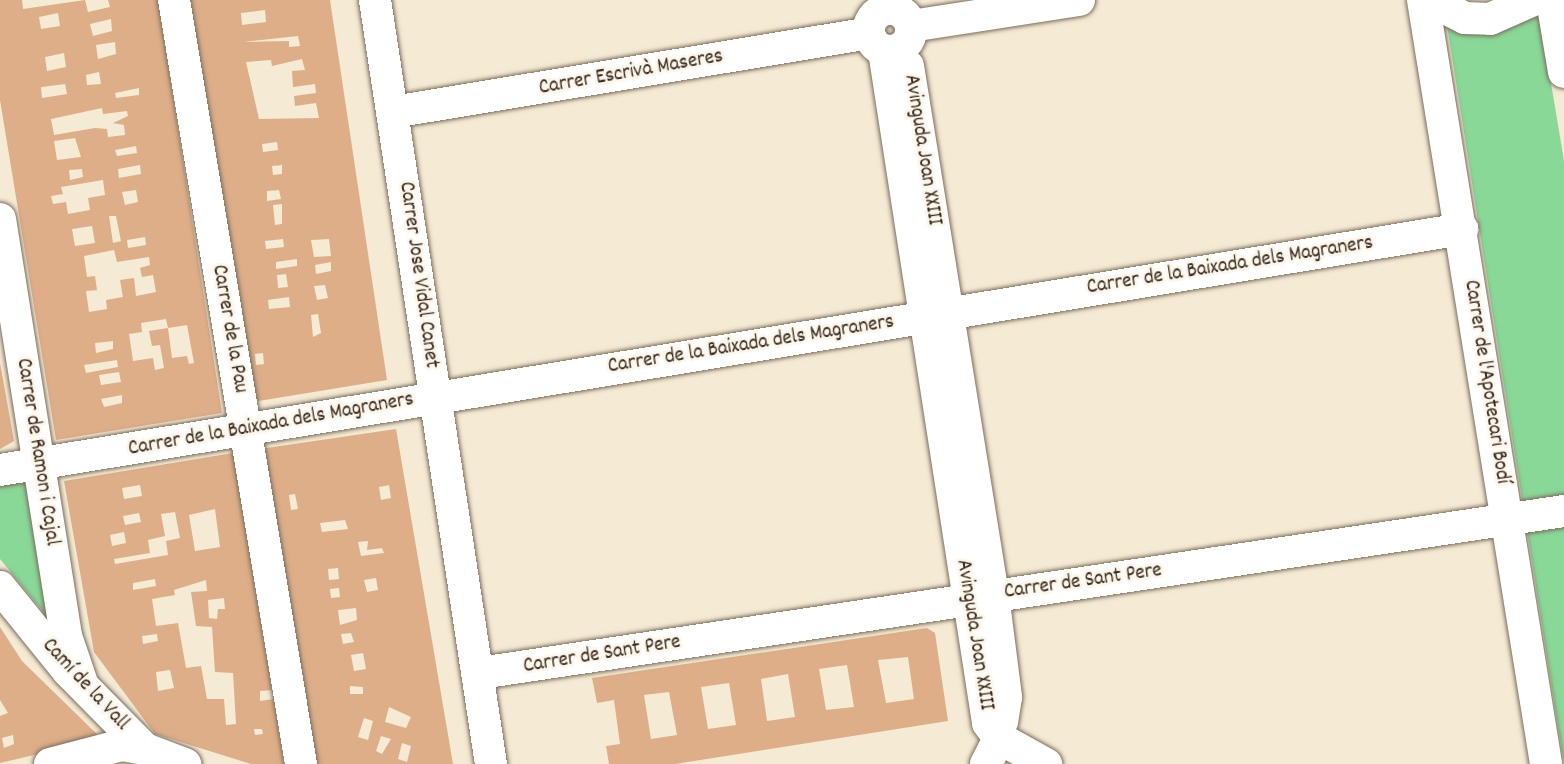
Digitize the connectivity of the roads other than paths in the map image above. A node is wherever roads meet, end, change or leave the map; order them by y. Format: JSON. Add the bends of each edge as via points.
{"nodes":[{"id":1,"x":174,"y":0,"type":"edge"},
{"id":2,"x":375,"y":0,"type":"edge"},
{"id":3,"x":1079,"y":0,"type":"edge"},
{"id":4,"x":1423,"y":0,"type":"edge"},
{"id":5,"x":1430,"y":0,"type":"edge"},
{"id":6,"x":1533,"y":0,"type":"edge"},
{"id":7,"x":1552,"y":0,"type":"edge"},
{"id":8,"x":890,"y":22,"type":"edge"},
{"id":9,"x":1564,"y":72,"type":"edge"},
{"id":10,"x":393,"y":112,"type":"junction"},
{"id":11,"x":0,"y":219,"type":"edge"},
{"id":12,"x":1462,"y":229,"type":"junction"},
{"id":13,"x":937,"y":314,"type":"junction"},
{"id":14,"x":436,"y":397,"type":"junction"},
{"id":15,"x":246,"y":430,"type":"junction"},
{"id":16,"x":40,"y":464,"type":"junction"},
{"id":17,"x":0,"y":470,"type":"edge"},
{"id":18,"x":1564,"y":511,"type":"edge"},
{"id":19,"x":1508,"y":519,"type":"junction"},
{"id":20,"x":0,"y":587,"type":"edge"},
{"id":21,"x":981,"y":597,"type":"junction"},
{"id":22,"x":480,"y":673,"type":"junction"},
{"id":23,"x":82,"y":683,"type":"junction"},
{"id":24,"x":993,"y":751,"type":"edge"},
{"id":25,"x":149,"y":757,"type":"edge"},
{"id":26,"x":50,"y":764,"type":"edge"},
{"id":27,"x":185,"y":764,"type":"edge"},
{"id":28,"x":301,"y":764,"type":"edge"},
{"id":29,"x":491,"y":764,"type":"edge"},
{"id":30,"x":1046,"y":764,"type":"edge"},
{"id":31,"x":1546,"y":764,"type":"edge"}],
"edges":[{"from":1,"to":15,"type":"street","name":"Carrer de la Pau"},
{"from":2,"to":10,"type":"street","name":"Carrer Jose Vidal Canet"},
{"from":3,"to":8,"type":"street","name":"Carrer Escrivà Maseres"},
{"from":4,"to":12,"type":"street","name":"Carrer de l'Apotecari Bodí"},
{"from":5,"to":6,"type":"street","via":[[1465,18],[1490,19]]},
{"from":7,"to":9,"type":"street"},
{"from":8,"to":10,"type":"street","name":"Carrer Escrivà Maseres"},
{"from":8,"to":13,"type":"street","name":"Avinguda Joan XXIII"},
{"from":10,"to":14,"type":"street","name":"Carrer Jose Vidal Canet"},
{"from":11,"to":16,"type":"street","name":"Carrer de Ramon i Cajal"},
{"from":12,"to":13,"type":"street","name":"Carrer de la Baixada dels Magraners"},
{"from":12,"to":19,"type":"street","name":"Carrer de l'Apotecari Bodí"},
{"from":13,"to":14,"type":"street","name":"Carrer de la Baixada dels Magraners"},
{"from":13,"to":21,"type":"street","name":"Avinguda Joan XXIII"},
{"from":14,"to":15,"type":"street","name":"Carrer de la Baixada dels Magraners"},
{"from":14,"to":22,"type":"street","name":"Carrer Jose Vidal Canet"},
{"from":15,"to":16,"type":"street","name":"Carrer de la Baixada dels Magraners"},
{"from":15,"to":28,"type":"street","name":"Carrer de la Pau"},
{"from":16,"to":17,"type":"street"},
{"from":16,"to":23,"type":"street","name":"Carrer de Ramon i Cajal","via":[[66,636]]},
{"from":18,"to":19,"type":"street","name":"Carrer de Sant Pere"},
{"from":19,"to":21,"type":"street","name":"Carrer de Sant Pere"},
{"from":19,"to":31,"type":"street","name":"Carrer de l'Apotecari Bodí"},
{"from":20,"to":23,"type":"street","name":"Camí de la Vall"},
{"from":21,"to":22,"type":"street","name":"Carrer de Sant Pere"},
{"from":21,"to":24,"type":"street","name":"Avinguda Joan XXIII","via":[[1006,697]]},
{"from":22,"to":29,"type":"street","name":"Carrer Jose Vidal Canet"},
{"from":23,"to":25,"type":"street","name":"Camí de la Vall"},
{"from":24,"to":30,"type":"street"},
{"from":25,"to":26,"type":"street","via":[[122,745]]},
{"from":25,"to":27,"type":"street","name":"Camí de la Vall"}]}
